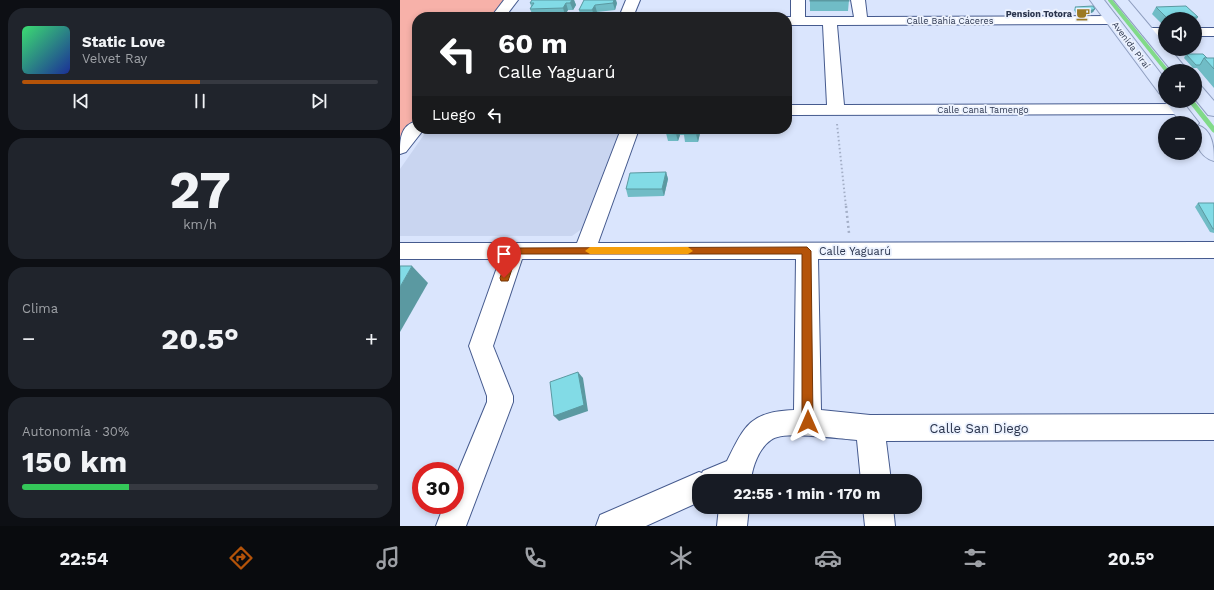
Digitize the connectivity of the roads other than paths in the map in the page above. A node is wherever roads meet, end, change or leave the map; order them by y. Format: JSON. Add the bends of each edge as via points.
{"nodes":[{"id":1,"x":512,"y":0,"type":"edge"},
{"id":2,"x":633,"y":0,"type":"edge"},
{"id":3,"x":798,"y":0,"type":"edge"},
{"id":4,"x":858,"y":0,"type":"edge"},
{"id":5,"x":1097,"y":0,"type":"edge"},
{"id":6,"x":1121,"y":0,"type":"edge"},
{"id":7,"x":502,"y":12,"type":"edge"},
{"id":8,"x":628,"y":12,"type":"edge"},
{"id":9,"x":1112,"y":20,"type":"junction"},
{"id":10,"x":792,"y":21,"type":"edge"},
{"id":11,"x":830,"y":21,"type":"junction"},
{"id":12,"x":861,"y":21,"type":"junction"},
{"id":13,"x":1148,"y":32,"type":"junction"},
{"id":14,"x":1158,"y":32,"type":"edge"},
{"id":15,"x":1202,"y":32,"type":"edge"},
{"id":16,"x":1214,"y":32,"type":"edge"},
{"id":17,"x":1146,"y":62,"type":"junction"},
{"id":18,"x":1165,"y":64,"type":"edge"},
{"id":19,"x":1173,"y":64,"type":"edge"},
{"id":20,"x":1158,"y":80,"type":"edge"},
{"id":21,"x":1202,"y":96,"type":"edge"},
{"id":22,"x":1158,"y":105,"type":"edge"},
{"id":23,"x":1178,"y":108,"type":"edge"},
{"id":24,"x":1213,"y":109,"type":"edge"},
{"id":25,"x":792,"y":110,"type":"edge"},
{"id":26,"x":836,"y":110,"type":"junction"},
{"id":27,"x":1185,"y":116,"type":"edge"},
{"id":28,"x":412,"y":132,"type":"edge"},
{"id":29,"x":628,"y":134,"type":"edge"},
{"id":30,"x":1202,"y":139,"type":"edge"},
{"id":31,"x":400,"y":148,"type":"edge"},
{"id":32,"x":1214,"y":155,"type":"edge"},
{"id":33,"x":1214,"y":250,"type":"edge"},
{"id":34,"x":400,"y":251,"type":"edge"},
{"id":35,"x":514,"y":251,"type":"junction"},
{"id":36,"x":584,"y":251,"type":"junction"},
{"id":37,"x":807,"y":251,"type":"junction"},
{"id":38,"x":808,"y":422,"type":"junction"},
{"id":39,"x":1214,"y":427,"type":"edge"},
{"id":40,"x":870,"y":428,"type":"junction"},
{"id":41,"x":731,"y":474,"type":"edge"},
{"id":42,"x":875,"y":474,"type":"edge"},
{"id":43,"x":692,"y":490,"type":"edge"},
{"id":44,"x":733,"y":514,"type":"edge"},
{"id":45,"x":879,"y":514,"type":"edge"},
{"id":46,"x":452,"y":526,"type":"edge"},
{"id":47,"x":611,"y":526,"type":"edge"},
{"id":48,"x":732,"y":526,"type":"edge"},
{"id":49,"x":880,"y":526,"type":"edge"}],
"edges":[{"from":1,"to":7,"type":"street"},
{"from":2,"to":8,"type":"street"},
{"from":3,"to":10,"type":"street"},
{"from":4,"to":12,"type":"street"},
{"from":5,"to":9,"type":"main road","name":"Avenida Piraí"},
{"from":6,"to":13,"type":"main road","name":"Avenida Piraí"},
{"from":9,"to":12,"type":"street","name":"Calle Bahía Cáceres"},
{"from":9,"to":17,"type":"main road","name":"Avenida Piraí"},
{"from":10,"to":11,"type":"street","name":"Calle Bahía Cáceres"},
{"from":11,"to":12,"type":"street","name":"Calle Bahía Cáceres"},
{"from":11,"to":26,"type":"street"},
{"from":13,"to":14,"type":"street"},
{"from":13,"to":19,"type":"main road","name":"Avenida Piraí"},
{"from":15,"to":16,"type":"street"},
{"from":17,"to":18,"type":"main road"},
{"from":17,"to":20,"type":"main road","name":"Avenida Piraí"},
{"from":21,"to":24,"type":"main road"},
{"from":22,"to":26,"type":"street","name":"Calle Canal Tamengo"},
{"from":23,"to":27,"type":"main road"},
{"from":25,"to":26,"type":"street","name":"Calle Canal Tamengo"},
{"from":28,"to":31,"type":"street"},
{"from":29,"to":36,"type":"street"},
{"from":30,"to":32,"type":"main road"},
{"from":33,"to":37,"type":"street","name":"Calle Yaguarú"},
{"from":34,"to":35,"type":"street","name":"Calle Yaguarú"},
{"from":35,"to":36,"type":"street","name":"Calle Yaguarú"},
{"from":35,"to":46,"type":"street","via":[[481,346],[500,402]]},
{"from":36,"to":37,"type":"street","name":"Calle Yaguarú"},
{"from":37,"to":38,"type":"street"},
{"from":38,"to":40,"type":"street","name":"Calle San Diego"},
{"from":38,"to":41,"type":"street","name":"Calle San Diego","via":[[776,424],[761,430],[751,441]]},
{"from":39,"to":40,"type":"street","name":"Calle San Diego"},
{"from":40,"to":42,"type":"street"},
{"from":43,"to":47,"type":"street"},
{"from":44,"to":48,"type":"street"},
{"from":45,"to":49,"type":"street"}]}
